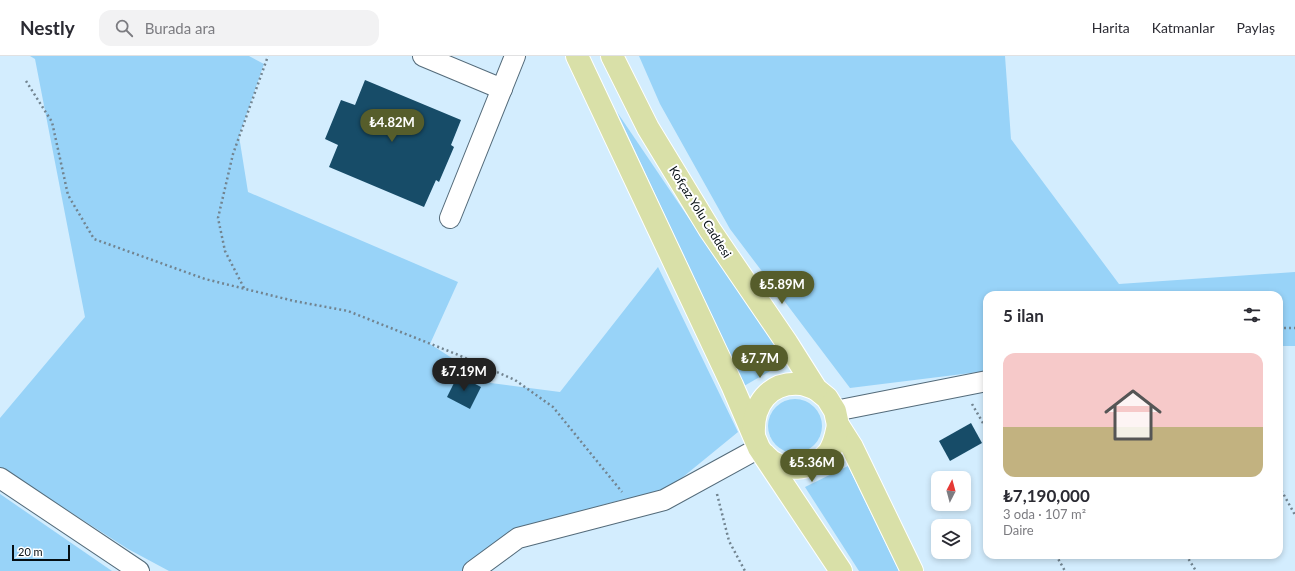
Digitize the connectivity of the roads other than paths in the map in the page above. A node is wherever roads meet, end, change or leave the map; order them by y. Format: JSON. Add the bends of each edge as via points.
{"nodes":[{"id":1,"x":423,"y":56,"type":"edge"},
{"id":2,"x":515,"y":56,"type":"edge"},
{"id":3,"x":576,"y":56,"type":"edge"},
{"id":4,"x":612,"y":56,"type":"edge"},
{"id":5,"x":502,"y":89,"type":"junction"},
{"id":6,"x":450,"y":218,"type":"dead end"},
{"id":7,"x":983,"y":382,"type":"edge"},
{"id":8,"x":816,"y":389,"type":"junction"},
{"id":9,"x":836,"y":418,"type":"junction"},
{"id":10,"x":756,"y":442,"type":"junction"},
{"id":11,"x":0,"y":478,"type":"edge"},
{"id":12,"x":139,"y":571,"type":"edge"},
{"id":13,"x":473,"y":571,"type":"edge"},
{"id":14,"x":841,"y":571,"type":"edge"},
{"id":15,"x":912,"y":571,"type":"edge"}],
"edges":[{"from":1,"to":5,"type":"street"},
{"from":2,"to":5,"type":"street"},
{"from":3,"to":10,"type":"main road"},
{"from":4,"to":8,"type":"main road","name":"Kofçaz Yolu Caddesi","via":[[648,128],[678,178]]},
{"from":5,"to":6,"type":"street"},
{"from":7,"to":9,"type":"street"},
{"from":8,"to":9,"type":"main road","name":"Kofçaz Yolu Caddesi","via":[[827,398]]},
{"from":8,"to":10,"type":"main road","via":[[802,384],[787,384],[763,398],[756,409],[753,422]]},
{"from":9,"to":10,"type":"main road","via":[[836,440],[818,462],[805,467],[779,465],[768,458]]},
{"from":9,"to":15,"type":"main road","name":"Kofçaz Yolu Caddesi"},
{"from":10,"to":13,"type":"street","via":[[712,474],[664,500],[518,538]]},
{"from":10,"to":14,"type":"main road"},
{"from":11,"to":12,"type":"street"}]}
